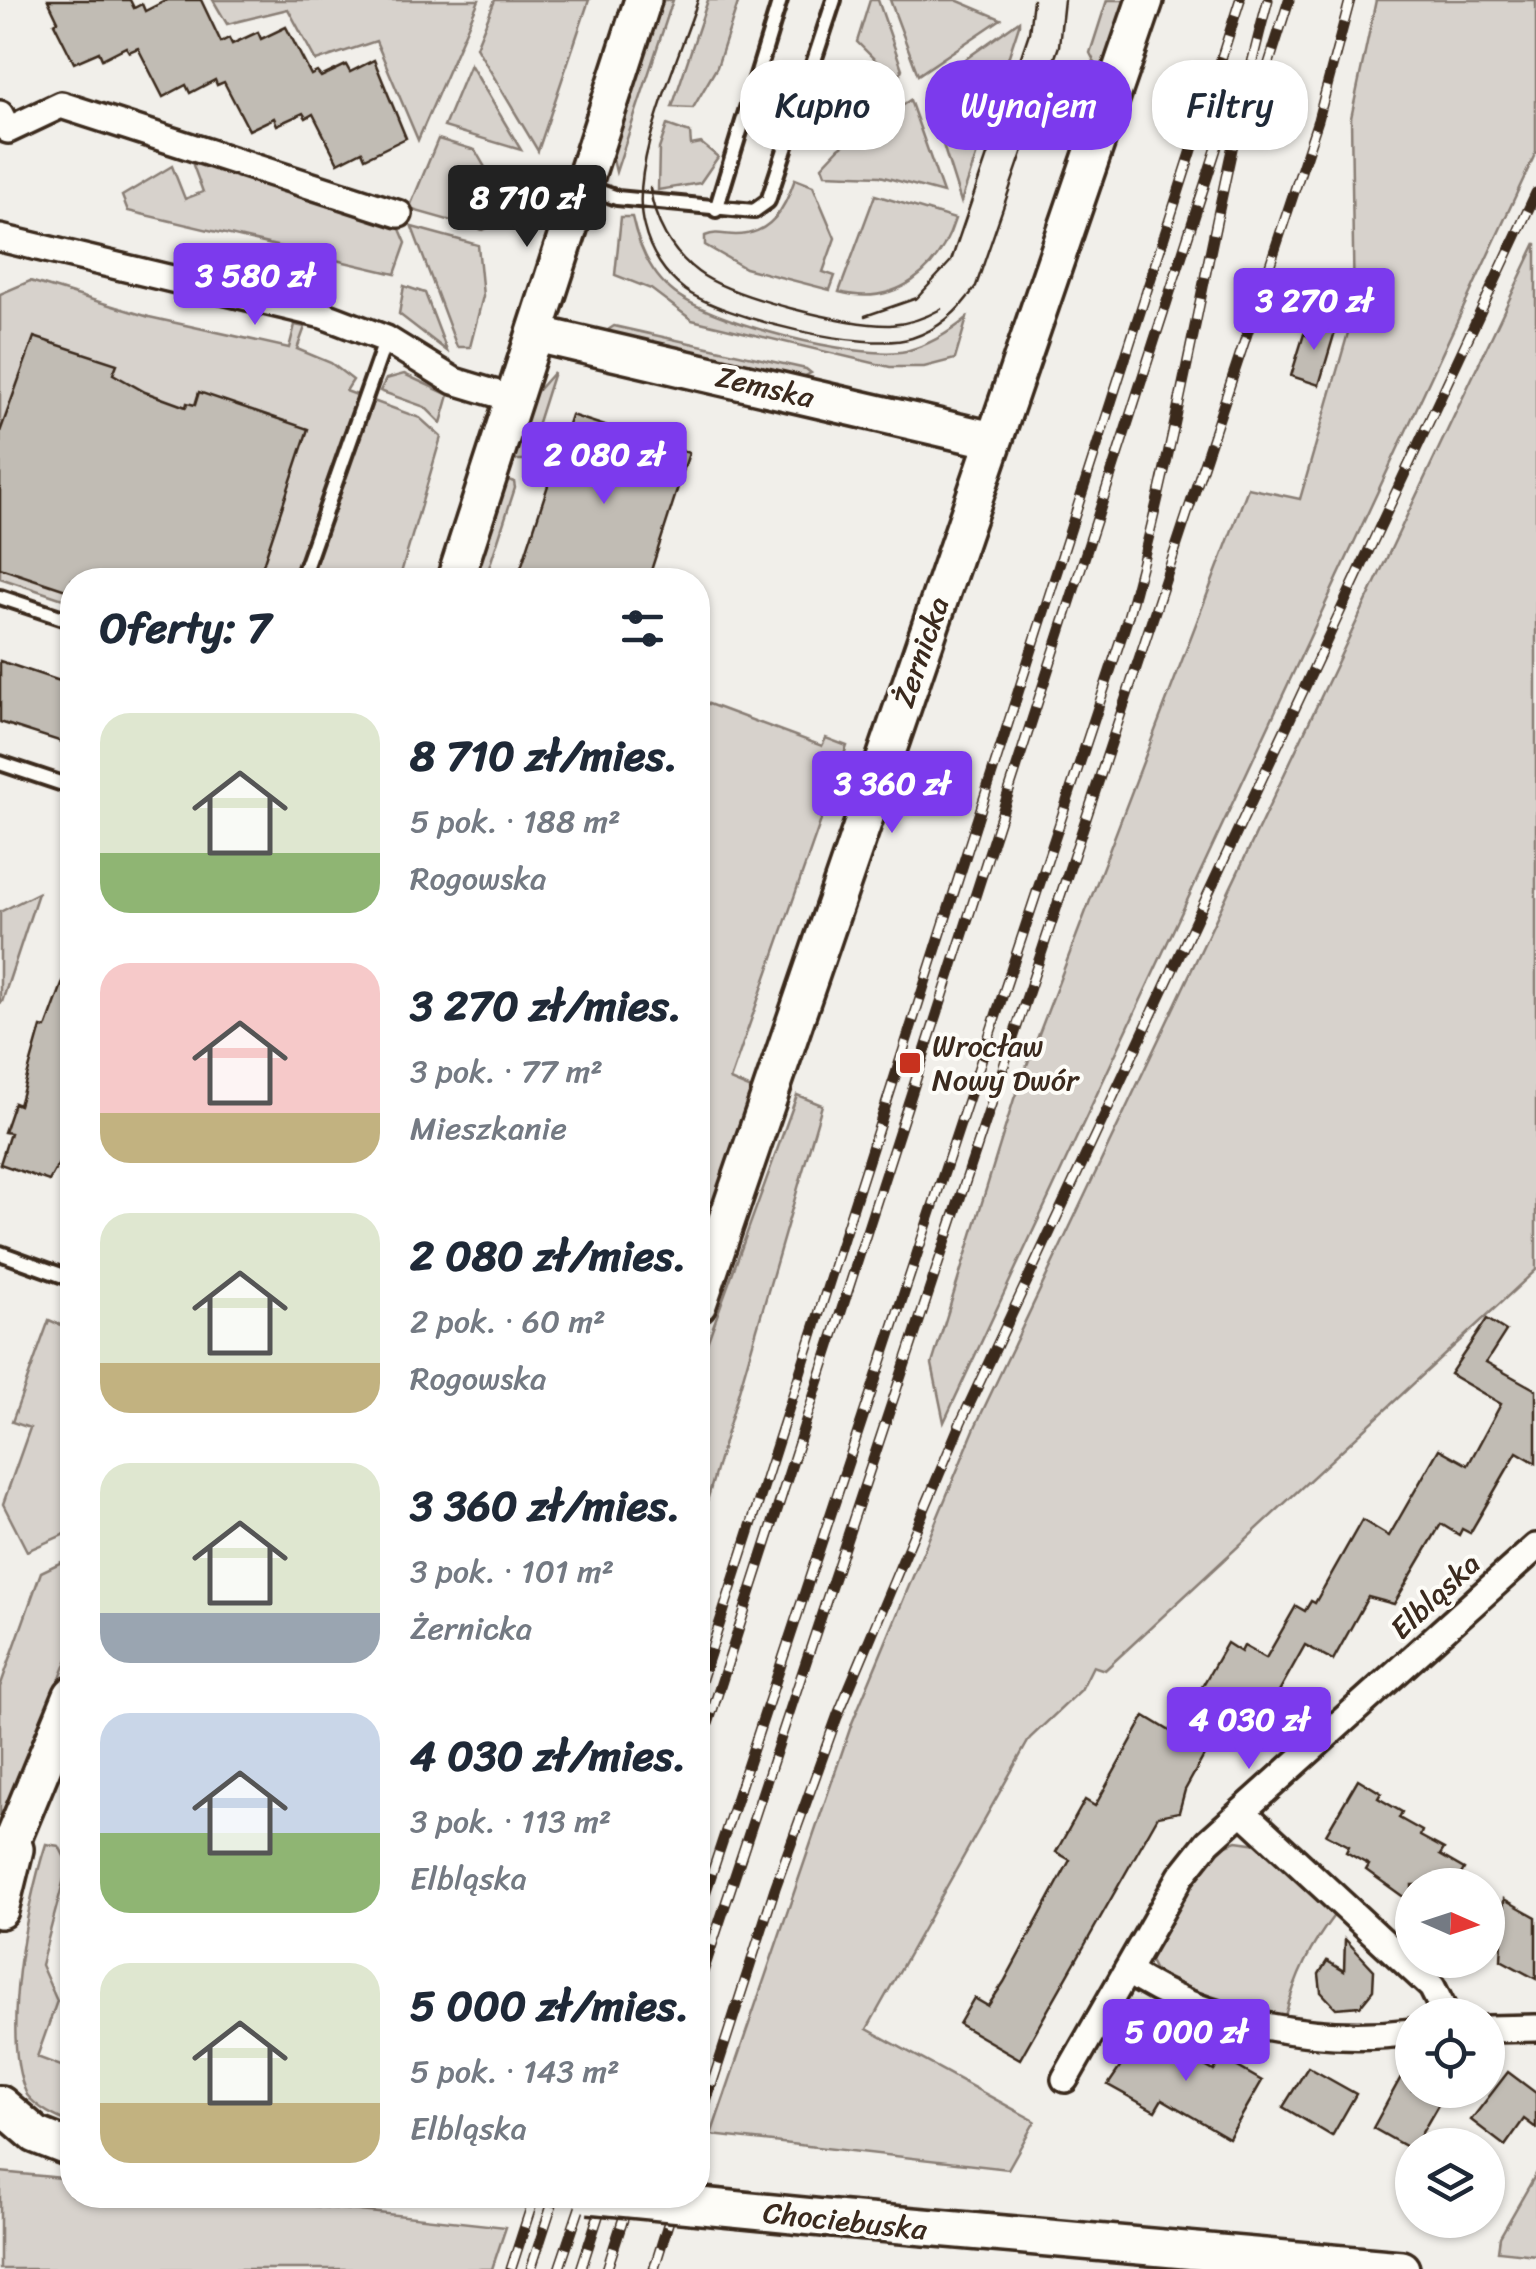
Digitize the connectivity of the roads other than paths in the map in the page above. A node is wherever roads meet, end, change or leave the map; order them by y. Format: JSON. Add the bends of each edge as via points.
{"nodes":[{"id":1,"x":643,"y":0,"type":"edge"},
{"id":2,"x":780,"y":0,"type":"edge"},
{"id":3,"x":834,"y":0,"type":"edge"},
{"id":4,"x":1145,"y":0,"type":"edge"},
{"id":5,"x":0,"y":114,"type":"edge"},
{"id":6,"x":584,"y":186,"type":"junction"},
{"id":7,"x":716,"y":210,"type":"junction"},
{"id":8,"x":400,"y":214,"type":"dead end"},
{"id":9,"x":0,"y":238,"type":"edge"},
{"id":10,"x":536,"y":334,"type":"junction"},
{"id":11,"x":386,"y":339,"type":"junction"},
{"id":12,"x":514,"y":399,"type":"junction"},
{"id":13,"x":994,"y":440,"type":"junction"},
{"id":14,"x":305,"y":568,"type":"edge"},
{"id":15,"x":459,"y":568,"type":"edge"},
{"id":16,"x":0,"y":597,"type":"edge"},
{"id":17,"x":60,"y":617,"type":"edge"},
{"id":18,"x":0,"y":763,"type":"edge"},
{"id":19,"x":60,"y":783,"type":"edge"},
{"id":20,"x":0,"y":1253,"type":"edge"},
{"id":21,"x":710,"y":1269,"type":"edge"},
{"id":22,"x":60,"y":1275,"type":"edge"},
{"id":23,"x":1536,"y":1547,"type":"edge"},
{"id":24,"x":60,"y":1746,"type":"edge"},
{"id":25,"x":1244,"y":1813,"type":"junction"},
{"id":26,"x":23,"y":1818,"type":"junction"},
{"id":27,"x":0,"y":1870,"type":"edge"},
{"id":28,"x":0,"y":1910,"type":"edge"},
{"id":29,"x":1127,"y":1971,"type":"junction"},
{"id":30,"x":1438,"y":1998,"type":"edge"},
{"id":31,"x":1536,"y":2028,"type":"edge"},
{"id":32,"x":1505,"y":2029,"type":"edge"},
{"id":33,"x":1395,"y":2034,"type":"edge"},
{"id":34,"x":1065,"y":2079,"type":"dead end"},
{"id":35,"x":0,"y":2104,"type":"edge"},
{"id":36,"x":0,"y":2143,"type":"edge"},
{"id":37,"x":60,"y":2145,"type":"edge"},
{"id":38,"x":60,"y":2149,"type":"edge"},
{"id":39,"x":710,"y":2207,"type":"edge"},
{"id":40,"x":1401,"y":2269,"type":"edge"}],
"edges":[{"from":1,"to":6,"type":"street"},
{"from":2,"to":7,"type":"lane"},
{"from":3,"to":7,"type":"lane","via":[[768,201],[754,211]]},
{"from":4,"to":13,"type":"street","name":"Żernicka"},
{"from":5,"to":8,"type":"street","via":[[8,130],[61,105]]},
{"from":6,"to":7,"type":"lane","via":[[618,198]]},
{"from":6,"to":10,"type":"street"},
{"from":9,"to":11,"type":"street","via":[[323,315]]},
{"from":10,"to":12,"type":"street"},
{"from":10,"to":13,"type":"street","name":"Zemska"},
{"from":11,"to":12,"type":"street","via":[[454,381]]},
{"from":11,"to":14,"type":"lane"},
{"from":12,"to":15,"type":"street"},
{"from":13,"to":21,"type":"street","name":"Żernicka"},
{"from":16,"to":17,"type":"lane"},
{"from":18,"to":19,"type":"lane"},
{"from":20,"to":22,"type":"lane"},
{"from":23,"to":25,"type":"street","name":"Elbląska"},
{"from":24,"to":26,"type":"street"},
{"from":25,"to":29,"type":"street","name":"Elbląska","via":[[1181,1876]]},
{"from":25,"to":30,"type":"street"},
{"from":26,"to":27,"type":"street"},
{"from":26,"to":28,"type":"street"},
{"from":29,"to":33,"type":"street","via":[[1211,2012],[1277,2026]]},
{"from":29,"to":34,"type":"street","name":"Elbląska"},
{"from":31,"to":32,"type":"street"},
{"from":35,"to":37,"type":"street","via":[[36,2136]]},
{"from":36,"to":38,"type":"street"},
{"from":39,"to":40,"type":"street","name":"Chociebuska","bridge":true}]}
